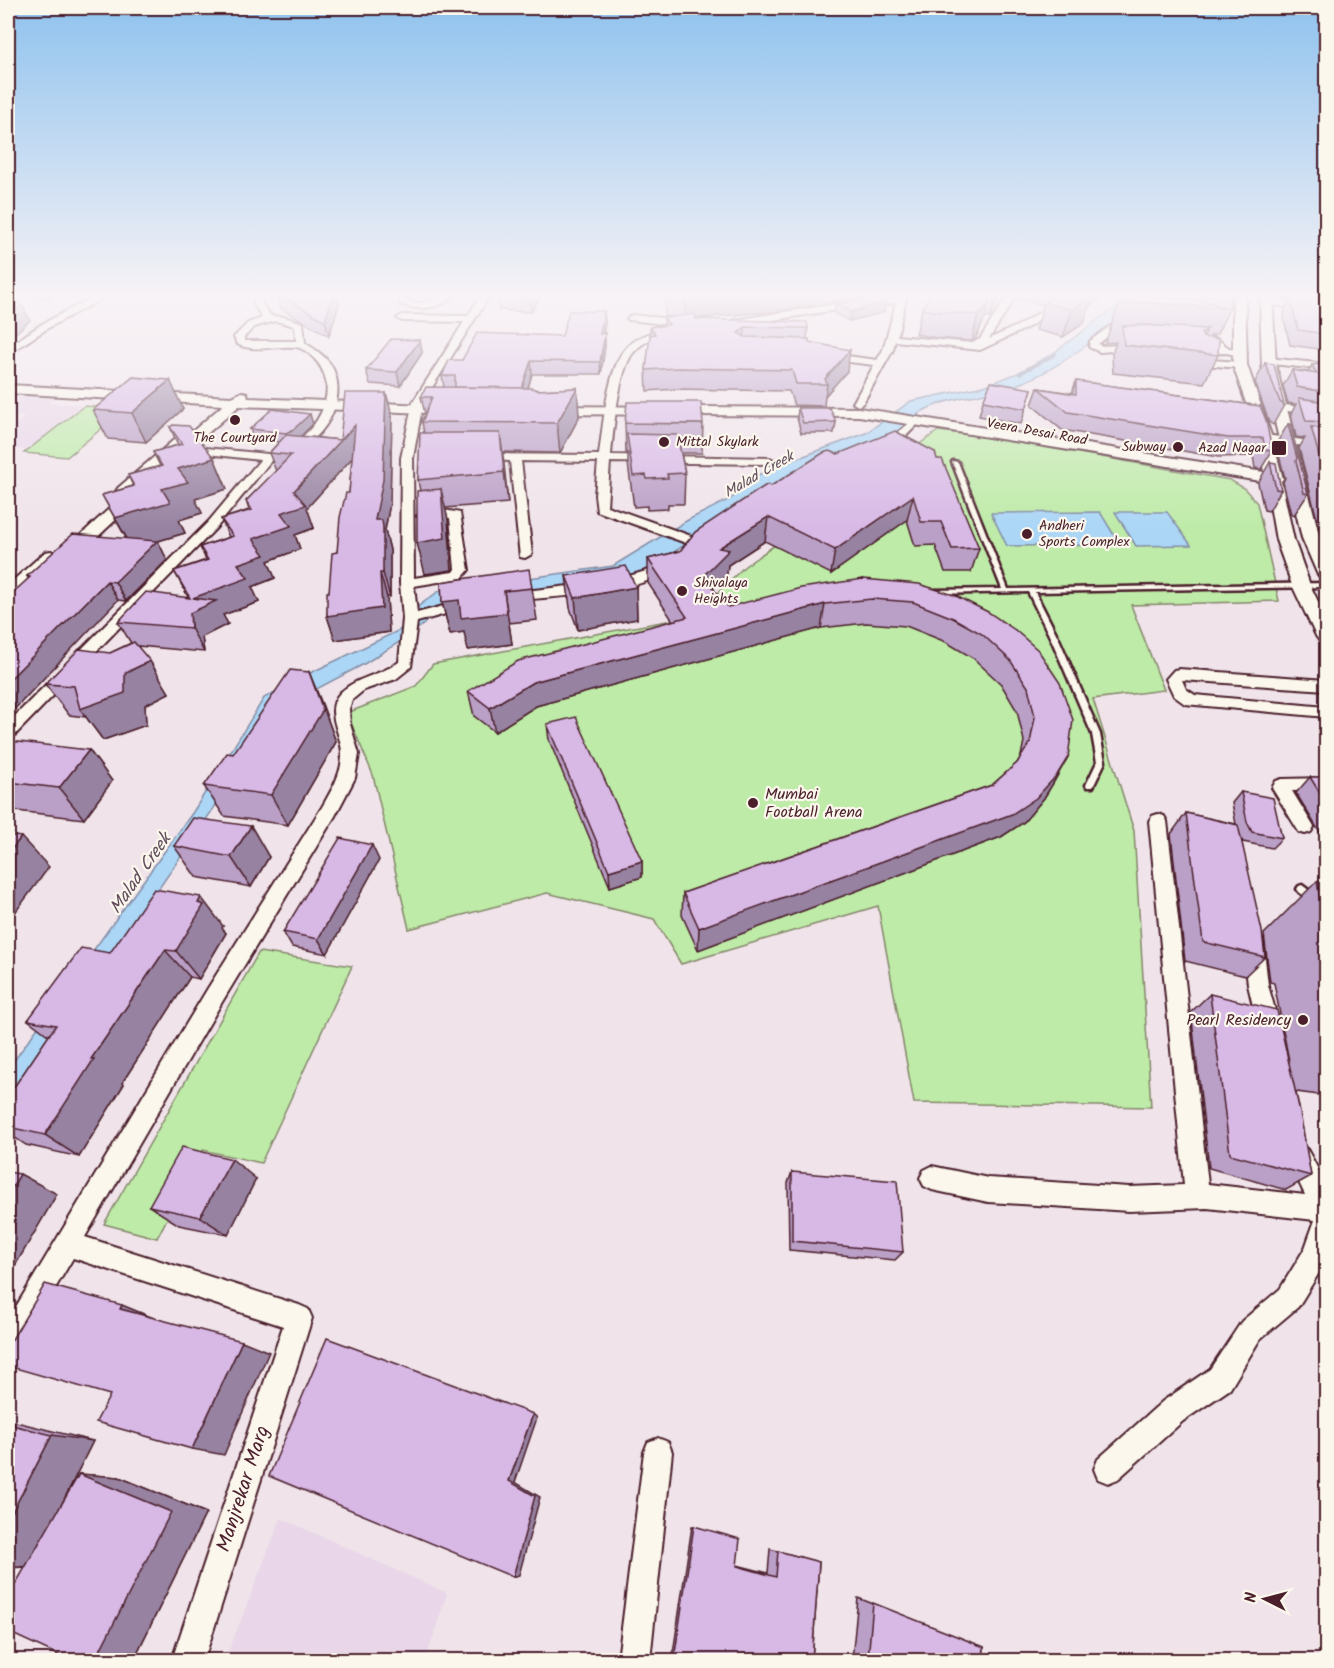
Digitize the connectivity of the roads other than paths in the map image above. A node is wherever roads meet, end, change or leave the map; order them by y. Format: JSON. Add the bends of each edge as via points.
{"nodes":[{"id":1,"x":328,"y":373,"type":"edge"},
{"id":2,"x":438,"y":373,"type":"edge"},
{"id":3,"x":619,"y":373,"type":"edge"},
{"id":4,"x":874,"y":373,"type":"edge"},
{"id":5,"x":1247,"y":373,"type":"edge"},
{"id":6,"x":1271,"y":373,"type":"edge"},
{"id":7,"x":8,"y":380,"type":"edge"},
{"id":8,"x":8,"y":389,"type":"edge"},
{"id":9,"x":236,"y":397,"type":"junction"},
{"id":10,"x":332,"y":403,"type":"junction"},
{"id":11,"x":858,"y":403,"type":"junction"},
{"id":12,"x":417,"y":406,"type":"junction"},
{"id":13,"x":469,"y":406,"type":"edge"},
{"id":14,"x":532,"y":406,"type":"edge"},
{"id":15,"x":612,"y":406,"type":"junction"},
{"id":16,"x":1279,"y":407,"type":"junction"},
{"id":17,"x":890,"y":412,"type":"junction"},
{"id":18,"x":1326,"y":414,"type":"edge"},
{"id":19,"x":919,"y":418,"type":"junction"},
{"id":20,"x":1312,"y":434,"type":"edge"},
{"id":21,"x":1265,"y":438,"type":"junction"},
{"id":22,"x":1287,"y":441,"type":"junction"},
{"id":23,"x":1326,"y":444,"type":"edge"},
{"id":24,"x":868,"y":448,"type":"edge"},
{"id":25,"x":181,"y":449,"type":"junction"},
{"id":26,"x":268,"y":457,"type":"junction"},
{"id":27,"x":471,"y":457,"type":"edge"},
{"id":28,"x":515,"y":457,"type":"junction"},
{"id":29,"x":606,"y":459,"type":"junction"},
{"id":30,"x":770,"y":461,"type":"dead end"},
{"id":31,"x":955,"y":462,"type":"dead end"},
{"id":32,"x":1274,"y":476,"type":"junction"},
{"id":33,"x":407,"y":518,"type":"junction"},
{"id":34,"x":525,"y":554,"type":"dead end"},
{"id":35,"x":1326,"y":573,"type":"edge"},
{"id":36,"x":407,"y":583,"type":"junction"},
{"id":37,"x":1301,"y":585,"type":"junction"},
{"id":38,"x":1326,"y":585,"type":"edge"},
{"id":39,"x":1006,"y":591,"type":"junction"},
{"id":40,"x":1031,"y":591,"type":"junction"},
{"id":41,"x":926,"y":592,"type":"edge"},
{"id":42,"x":8,"y":594,"type":"edge"},
{"id":43,"x":8,"y":612,"type":"edge"},
{"id":44,"x":410,"y":618,"type":"junction"},
{"id":45,"x":1326,"y":636,"type":"edge"},
{"id":46,"x":1310,"y":684,"type":"junction"},
{"id":47,"x":1326,"y":685,"type":"edge"},
{"id":48,"x":1326,"y":712,"type":"edge"},
{"id":49,"x":8,"y":732,"type":"edge"},
{"id":50,"x":1326,"y":784,"type":"edge"},
{"id":51,"x":1089,"y":785,"type":"dead end"},
{"id":52,"x":1158,"y":821,"type":"dead end"},
{"id":53,"x":1305,"y":827,"type":"dead end"},
{"id":54,"x":1302,"y":889,"type":"dead end"},
{"id":55,"x":1326,"y":908,"type":"edge"},
{"id":56,"x":1247,"y":917,"type":"edge"},
{"id":57,"x":1274,"y":1049,"type":"edge"},
{"id":58,"x":1292,"y":1135,"type":"edge"},
{"id":59,"x":932,"y":1178,"type":"dead end"},
{"id":60,"x":1197,"y":1197,"type":"junction"},
{"id":61,"x":1326,"y":1205,"type":"edge"},
{"id":62,"x":1326,"y":1209,"type":"edge"},
{"id":63,"x":1326,"y":1221,"type":"edge"},
{"id":64,"x":67,"y":1244,"type":"junction"},
{"id":65,"x":8,"y":1344,"type":"edge"},
{"id":66,"x":658,"y":1452,"type":"dead end"},
{"id":67,"x":1108,"y":1469,"type":"dead end"},
{"id":68,"x":188,"y":1660,"type":"edge"},
{"id":69,"x":634,"y":1660,"type":"edge"}],
"edges":[{"from":1,"to":10,"type":"street"},
{"from":2,"to":12,"type":"street"},
{"from":3,"to":15,"type":"street"},
{"from":4,"to":11,"type":"street"},
{"from":5,"to":21,"type":"street"},
{"from":6,"to":16,"type":"street"},
{"from":7,"to":9,"type":"street"},
{"from":8,"to":9,"type":"street"},
{"from":9,"to":10,"type":"street"},
{"from":9,"to":25,"type":"street"},
{"from":9,"to":42,"type":"street"},
{"from":10,"to":12,"type":"street"},
{"from":10,"to":26,"type":"street","via":[[311,438]]},
{"from":11,"to":15,"type":"street"},
{"from":11,"to":17,"type":"street"},
{"from":12,"to":13,"type":"street"},
{"from":12,"to":33,"type":"street"},
{"from":14,"to":15,"type":"street"},
{"from":15,"to":17,"type":"street"},
{"from":15,"to":29,"type":"street"},
{"from":16,"to":18,"type":"street","via":[[1306,416]]},
{"from":16,"to":22,"type":"street"},
{"from":17,"to":19,"type":"street"},
{"from":17,"to":19,"type":"street"},
{"from":19,"to":24,"type":"street","via":[[901,435]]},
{"from":19,"to":32,"type":"street"},
{"from":20,"to":23,"type":"street","via":[[1314,440]]},
{"from":21,"to":22,"type":"street"},
{"from":21,"to":32,"type":"street"},
{"from":22,"to":23,"type":"street"},
{"from":22,"to":35,"type":"street","via":[[1311,538]]},
{"from":25,"to":26,"type":"street"},
{"from":25,"to":43,"type":"street"},
{"from":26,"to":49,"type":"street","via":[[213,524]]},
{"from":27,"to":28,"type":"street"},
{"from":28,"to":29,"type":"street"},
{"from":28,"to":34,"type":"street"},
{"from":29,"to":30,"type":"street"},
{"from":29,"to":44,"type":"street","via":[[601,508],[693,547],[654,574],[626,582],[488,600]]},
{"from":31,"to":39,"type":"lane"},
{"from":32,"to":37,"type":"street","via":[[1286,540]]},
{"from":33,"to":36,"type":"street"},
{"from":33,"to":36,"type":"street","via":[[456,516],[462,570],[457,575]]},
{"from":36,"to":44,"type":"street"},
{"from":37,"to":38,"type":"lane"},
{"from":37,"to":40,"type":"lane"},
{"from":37,"to":45,"type":"street"},
{"from":39,"to":40,"type":"lane"},
{"from":39,"to":41,"type":"lane"},
{"from":40,"to":51,"type":"lane","via":[[1096,734],[1101,762]]},
{"from":44,"to":64,"type":"street","via":[[406,664],[391,675],[359,686],[345,697],[341,717],[351,754],[346,778],[329,811]]},
{"from":46,"to":47,"type":"street"},
{"from":46,"to":48,"type":"street"},
{"from":46,"to":48,"type":"street","via":[[1179,674],[1174,679],[1180,692],[1191,700]]},
{"from":50,"to":53,"type":"street","via":[[1282,785]]},
{"from":52,"to":60,"type":"street"},
{"from":54,"to":55,"type":"lane"},
{"from":56,"to":57,"type":"street","via":[[1258,986]]},
{"from":58,"to":61,"type":"street","via":[[1310,1181]]},
{"from":59,"to":60,"type":"street","via":[[987,1190],[1129,1199]]},
{"from":60,"to":62,"type":"street"},
{"from":63,"to":67,"type":"street","via":[[1316,1254],[1289,1298],[1251,1330],[1220,1379],[1173,1411]]},
{"from":64,"to":65,"type":"street"},
{"from":64,"to":68,"type":"street","name":"Manjrekar Marg","via":[[299,1318]]},
{"from":66,"to":69,"type":"street"}]}
